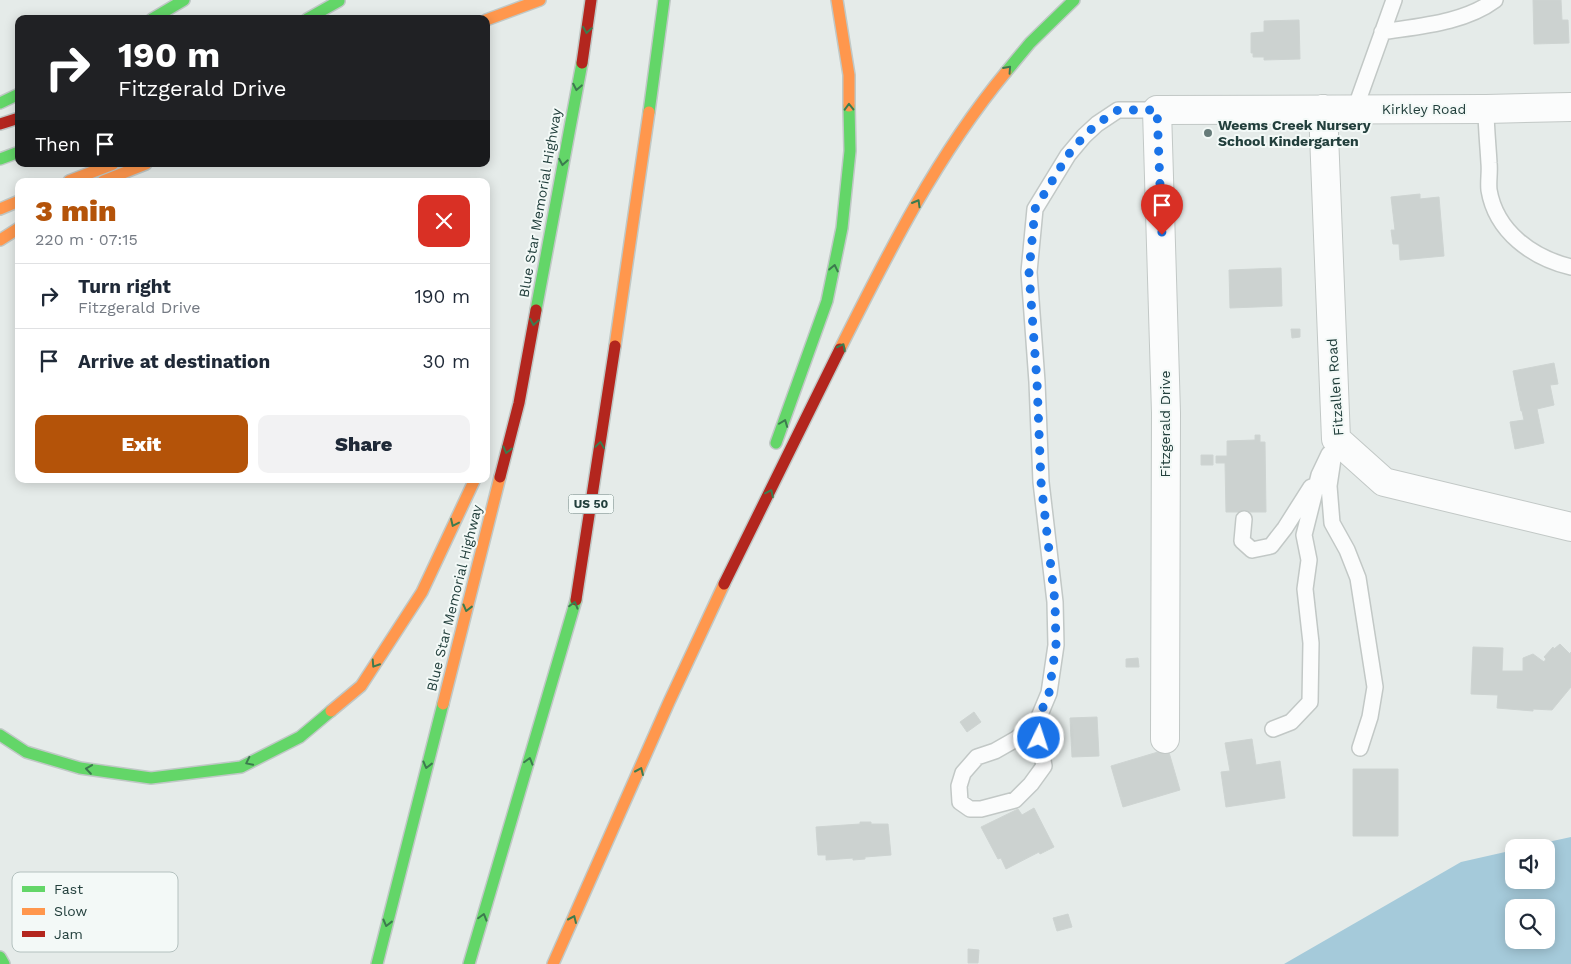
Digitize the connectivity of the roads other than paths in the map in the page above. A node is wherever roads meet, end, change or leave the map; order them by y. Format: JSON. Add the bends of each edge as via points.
{"nodes":[{"id":1,"x":184,"y":0,"type":"edge"},
{"id":2,"x":540,"y":0,"type":"edge"},
{"id":3,"x":591,"y":0,"type":"edge"},
{"id":4,"x":664,"y":0,"type":"edge"},
{"id":5,"x":837,"y":0,"type":"edge"},
{"id":6,"x":1074,"y":0,"type":"edge"},
{"id":7,"x":1394,"y":0,"type":"edge"},
{"id":8,"x":1495,"y":0,"type":"edge"},
{"id":9,"x":341,"y":1,"type":"edge"},
{"id":10,"x":159,"y":15,"type":"edge"},
{"id":11,"x":308,"y":15,"type":"edge"},
{"id":12,"x":490,"y":19,"type":"edge"},
{"id":13,"x":1382,"y":32,"type":"junction"},
{"id":14,"x":15,"y":96,"type":"edge"},
{"id":15,"x":0,"y":103,"type":"edge"},
{"id":16,"x":1571,"y":107,"type":"edge"},
{"id":17,"x":1323,"y":109,"type":"junction"},
{"id":18,"x":1355,"y":109,"type":"junction"},
{"id":19,"x":1486,"y":109,"type":"junction"},
{"id":20,"x":1157,"y":110,"type":"junction"},
{"id":21,"x":15,"y":119,"type":"edge"},
{"id":22,"x":0,"y":124,"type":"edge"},
{"id":23,"x":15,"y":153,"type":"edge"},
{"id":24,"x":0,"y":159,"type":"edge"},
{"id":25,"x":105,"y":167,"type":"edge"},
{"id":26,"x":138,"y":167,"type":"edge"},
{"id":27,"x":77,"y":178,"type":"edge"},
{"id":28,"x":111,"y":178,"type":"edge"},
{"id":29,"x":15,"y":203,"type":"edge"},
{"id":30,"x":0,"y":209,"type":"edge"},
{"id":31,"x":15,"y":231,"type":"edge"},
{"id":32,"x":0,"y":240,"type":"edge"},
{"id":33,"x":1571,"y":267,"type":"edge"},
{"id":34,"x":518,"y":403,"type":"junction"},
{"id":35,"x":500,"y":435,"type":"dead end"},
{"id":36,"x":1336,"y":439,"type":"junction"},
{"id":37,"x":772,"y":454,"type":"dead end"},
{"id":38,"x":1319,"y":475,"type":"junction"},
{"id":39,"x":762,"y":481,"type":"dead end"},
{"id":40,"x":473,"y":483,"type":"edge"},
{"id":41,"x":1244,"y":519,"type":"dead end"},
{"id":42,"x":1571,"y":527,"type":"edge"},
{"id":43,"x":709,"y":615,"type":"junction"},
{"id":44,"x":1036,"y":724,"type":"junction"},
{"id":45,"x":1273,"y":729,"type":"dead end"},
{"id":46,"x":0,"y":735,"type":"edge"},
{"id":47,"x":1165,"y":739,"type":"dead end"},
{"id":48,"x":1360,"y":748,"type":"dead end"},
{"id":49,"x":0,"y":957,"type":"edge"},
{"id":50,"x":4,"y":964,"type":"edge"},
{"id":51,"x":376,"y":964,"type":"edge"},
{"id":52,"x":469,"y":964,"type":"edge"},
{"id":53,"x":554,"y":964,"type":"edge"}],
"edges":[{"from":1,"to":10,"type":"main road"},
{"from":2,"to":12,"type":"main road"},
{"from":3,"to":34,"type":"main road","name":"Blue Star Memorial Highway","one_way":true},
{"from":52,"to":4,"type":"main road","number":"US 50","one_way":true,"via":[[578,594]]},
{"from":37,"to":5,"type":"main road","one_way":true,"via":[[827,301],[842,228],[850,152],[849,75]]},
{"from":43,"to":6,"type":"main road","one_way":true,"via":[[896,240],[949,148],[997,81]]},
{"from":7,"to":13,"type":"lane"},
{"from":8,"to":13,"type":"lane","via":[[1483,9],[1438,23]]},
{"from":9,"to":11,"type":"main road"},
{"from":13,"to":18,"type":"lane"},
{"from":14,"to":15,"type":"main road"},
{"from":16,"to":19,"type":"street","name":"Kirkley Road"},
{"from":17,"to":18,"type":"street","name":"Kirkley Road"},
{"from":17,"to":20,"type":"street","name":"Kirkley Road"},
{"from":17,"to":36,"type":"street","name":"Fitzallen Road"},
{"from":18,"to":19,"type":"street","name":"Kirkley Road"},
{"from":19,"to":33,"type":"lane","via":[[1489,190],[1496,212],[1518,242],[1554,263]]},
{"from":20,"to":44,"type":"lane","via":[[1118,110],[1097,124],[1068,155],[1035,209],[1029,272],[1041,482],[1055,602],[1056,645],[1049,693]]},
{"from":20,"to":47,"type":"street","name":"Fitzgerald Drive","via":[[1166,413]]},
{"from":21,"to":22,"type":"main road"},
{"from":23,"to":24,"type":"main road"},
{"from":25,"to":27,"type":"main road"},
{"from":26,"to":28,"type":"main road"},
{"from":29,"to":30,"type":"main road"},
{"from":31,"to":32,"type":"main road"},
{"from":34,"to":35,"type":"main road"},
{"from":34,"to":51,"type":"main road","name":"Blue Star Memorial Highway","one_way":true},
{"from":36,"to":38,"type":"lane"},
{"from":36,"to":42,"type":"street","name":"Fitzallen Road","via":[[1384,482]]},
{"from":36,"to":48,"type":"lane","via":[[1329,486],[1332,523],[1358,578],[1375,687]]},
{"from":38,"to":41,"type":"lane","via":[[1271,546],[1252,550],[1242,541]]},
{"from":38,"to":45,"type":"lane","via":[[1304,535],[1309,560],[1305,589],[1311,643],[1310,702],[1291,722]]},
{"from":39,"to":43,"type":"main road"},
{"from":40,"to":46,"type":"main road","one_way":true,"via":[[422,592],[361,686],[300,737],[240,767],[151,778],[80,768],[26,752]]},
{"from":53,"to":43,"type":"main road","one_way":true},
{"from":44,"to":44,"type":"lane","via":[[1044,766],[1031,784],[1015,800],[981,809],[970,809],[960,802],[959,786],[963,773],[977,757],[1016,739]]},
{"from":49,"to":50,"type":"main road"}]}
